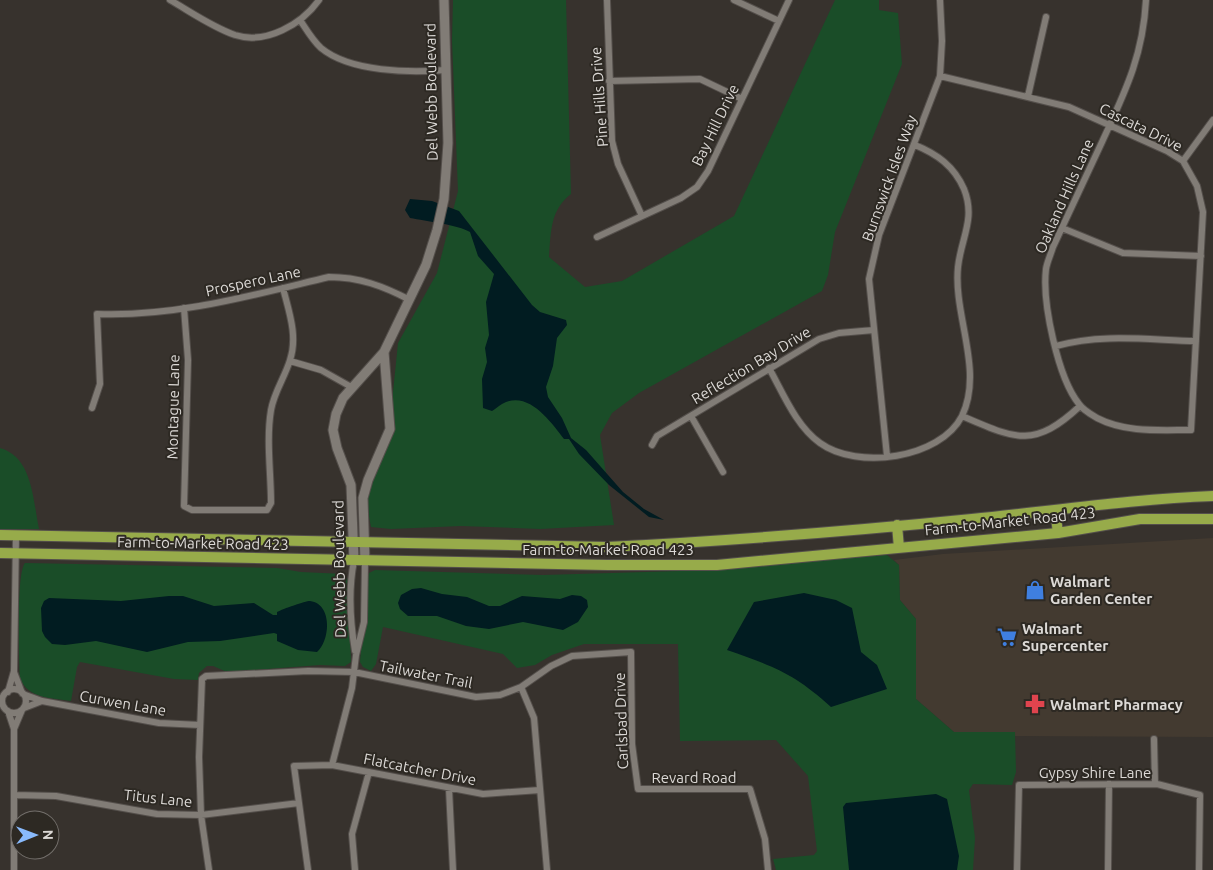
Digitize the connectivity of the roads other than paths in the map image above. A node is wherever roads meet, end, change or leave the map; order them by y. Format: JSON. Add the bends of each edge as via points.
{"nodes":[{"id":1,"x":170,"y":0,"type":"edge"},
{"id":2,"x":319,"y":0,"type":"edge"},
{"id":3,"x":444,"y":0,"type":"edge"},
{"id":4,"x":607,"y":0,"type":"edge"},
{"id":5,"x":734,"y":0,"type":"edge"},
{"id":6,"x":790,"y":0,"type":"edge"},
{"id":7,"x":940,"y":0,"type":"edge"},
{"id":8,"x":1146,"y":0,"type":"edge"},
{"id":9,"x":1046,"y":17,"type":"dead end"},
{"id":10,"x":300,"y":20,"type":"junction"},
{"id":11,"x":779,"y":21,"type":"junction"},
{"id":12,"x":445,"y":70,"type":"junction"},
{"id":13,"x":940,"y":76,"type":"junction"},
{"id":14,"x":609,"y":81,"type":"junction"},
{"id":15,"x":1028,"y":96,"type":"junction"},
{"id":16,"x":742,"y":99,"type":"junction"},
{"id":17,"x":1213,"y":120,"type":"edge"},
{"id":18,"x":1109,"y":125,"type":"junction"},
{"id":19,"x":915,"y":145,"type":"junction"},
{"id":20,"x":1183,"y":161,"type":"junction"},
{"id":21,"x":642,"y":216,"type":"junction"},
{"id":22,"x":1062,"y":228,"type":"junction"},
{"id":23,"x":597,"y":237,"type":"dead end"},
{"id":24,"x":1201,"y":256,"type":"junction"},
{"id":25,"x":283,"y":288,"type":"junction"},
{"id":26,"x":410,"y":300,"type":"junction"},
{"id":27,"x":184,"y":308,"type":"junction"},
{"id":28,"x":874,"y":330,"type":"junction"},
{"id":29,"x":1196,"y":342,"type":"junction"},
{"id":30,"x":1056,"y":346,"type":"junction"},
{"id":31,"x":384,"y":352,"type":"junction"},
{"id":32,"x":290,"y":361,"type":"junction"},
{"id":33,"x":769,"y":368,"type":"junction"},
{"id":34,"x":353,"y":388,"type":"junction"},
{"id":35,"x":1080,"y":406,"type":"junction"},
{"id":36,"x":92,"y":408,"type":"dead end"},
{"id":37,"x":691,"y":416,"type":"junction"},
{"id":38,"x":962,"y":416,"type":"junction"},
{"id":39,"x":1191,"y":430,"type":"joint"},
{"id":40,"x":652,"y":445,"type":"dead end"},
{"id":41,"x":886,"y":456,"type":"junction"},
{"id":42,"x":723,"y":472,"type":"dead end"},
{"id":43,"x":1213,"y":496,"type":"edge"},
{"id":44,"x":1055,"y":510,"type":"junction"},
{"id":45,"x":1213,"y":519,"type":"edge"},
{"id":46,"x":897,"y":526,"type":"junction"},
{"id":47,"x":1058,"y":533,"type":"junction"},
{"id":48,"x":0,"y":535,"type":"edge"},
{"id":49,"x":16,"y":536,"type":"junction"},
{"id":50,"x":359,"y":543,"type":"junction"},
{"id":51,"x":899,"y":548,"type":"junction"},
{"id":52,"x":0,"y":553,"type":"edge"},
{"id":53,"x":16,"y":554,"type":"junction"},
{"id":54,"x":354,"y":561,"type":"junction"},
{"id":55,"x":365,"y":561,"type":"junction"},
{"id":56,"x":632,"y":652,"type":"joint"},
{"id":57,"x":356,"y":655,"type":"junction"},
{"id":58,"x":14,"y":671,"type":"junction"},
{"id":59,"x":354,"y":672,"type":"junction"},
{"id":60,"x":521,"y":686,"type":"junction"},
{"id":61,"x":4,"y":693,"type":"edge"},
{"id":62,"x":23,"y":694,"type":"junction"},
{"id":63,"x":42,"y":701,"type":"junction"},
{"id":64,"x":5,"y":709,"type":"edge"},
{"id":65,"x":23,"y":709,"type":"junction"},
{"id":66,"x":200,"y":726,"type":"junction"},
{"id":67,"x":14,"y":729,"type":"junction"},
{"id":68,"x":1154,"y":739,"type":"dead end"},
{"id":69,"x":332,"y":765,"type":"junction"},
{"id":70,"x":368,"y":772,"type":"junction"},
{"id":71,"x":1109,"y":784,"type":"junction"},
{"id":72,"x":1155,"y":784,"type":"junction"},
{"id":73,"x":449,"y":789,"type":"junction"},
{"id":74,"x":540,"y":790,"type":"junction"},
{"id":75,"x":638,"y":790,"type":"joint"},
{"id":76,"x":14,"y":795,"type":"junction"},
{"id":77,"x":299,"y":804,"type":"junction"},
{"id":78,"x":200,"y":816,"type":"junction"},
{"id":79,"x":14,"y":870,"type":"edge"},
{"id":80,"x":209,"y":870,"type":"edge"},
{"id":81,"x":308,"y":870,"type":"edge"},
{"id":82,"x":355,"y":870,"type":"edge"},
{"id":83,"x":453,"y":870,"type":"edge"},
{"id":84,"x":547,"y":870,"type":"edge"},
{"id":85,"x":768,"y":870,"type":"edge"},
{"id":86,"x":1017,"y":870,"type":"edge"},
{"id":87,"x":1108,"y":870,"type":"edge"},
{"id":88,"x":1199,"y":870,"type":"edge"}],
"edges":[{"from":1,"to":10,"type":"street","via":[[237,36],[260,37],[282,31]]},
{"from":2,"to":10,"type":"street"},
{"from":3,"to":12,"type":"street","name":"Del Webb Boulevard"},
{"from":4,"to":14,"type":"street","name":"Pine Hills Drive"},
{"from":5,"to":11,"type":"street"},
{"from":6,"to":11,"type":"street","name":"Bay Hill Drive"},
{"from":7,"to":13,"type":"street","name":"Burnswick Isles Way"},
{"from":8,"to":18,"type":"street","name":"Oakland Hills Lane","via":[[1140,52]]},
{"from":9,"to":15,"type":"street"},
{"from":10,"to":12,"type":"street","via":[[321,48],[339,58],[399,71]]},
{"from":11,"to":16,"type":"street","name":"Bay Hill Drive"},
{"from":12,"to":26,"type":"street","name":"Del Webb Boulevard","via":[[448,143],[444,199],[426,265]]},
{"from":13,"to":15,"type":"street","name":"Cascata Drive"},
{"from":13,"to":19,"type":"street","name":"Burnswick Isles Way"},
{"from":14,"to":16,"type":"street","via":[[700,79]]},
{"from":14,"to":21,"type":"street","name":"Pine Hills Drive","via":[[612,141],[618,164]]},
{"from":15,"to":18,"type":"street","name":"Cascata Drive","via":[[1070,107]]},
{"from":16,"to":21,"type":"street","name":"Bay Hill Drive","via":[[708,171],[697,187]]},
{"from":17,"to":20,"type":"street"},
{"from":18,"to":20,"type":"street","name":"Cascata Drive","via":[[1167,150]]},
{"from":18,"to":22,"type":"street","name":"Oakland Hills Lane"},
{"from":19,"to":28,"type":"street","name":"Burnswick Isles Way","via":[[873,257],[869,279]]},
{"from":19,"to":38,"type":"street","via":[[932,152],[955,172],[968,207],[969,225],[958,265],[957,290],[970,374],[969,395]]},
{"from":20,"to":24,"type":"street","name":"Cascata Drive","via":[[1197,186],[1203,212]]},
{"from":21,"to":23,"type":"street","name":"Bay Hill Drive"},
{"from":22,"to":24,"type":"street","via":[[1123,253]]},
{"from":22,"to":30,"type":"street","name":"Oakland Hills Lane","via":[[1046,268],[1048,319]]},
{"from":24,"to":29,"type":"street","name":"Cascata Drive"},
{"from":25,"to":26,"type":"street","name":"Prospero Lane","via":[[329,277],[345,277],[378,284]]},
{"from":25,"to":27,"type":"street","name":"Prospero Lane","via":[[232,301]]},
{"from":25,"to":32,"type":"street","via":[[294,334]]},
{"from":26,"to":31,"type":"street","name":"Del Webb Boulevard"},
{"from":27,"to":32,"type":"street","name":"Montague Lane","via":[[188,360],[184,506],[192,510],[267,510],[271,503],[271,411],[277,387]]},
{"from":27,"to":36,"type":"street","name":"Prospero Lane","via":[[97,314],[100,384]]},
{"from":28,"to":33,"type":"street","name":"Reflection Bay Drive","via":[[839,333],[819,339]]},
{"from":28,"to":41,"type":"street","name":"Burnswick Isles Way"},
{"from":29,"to":30,"type":"street","via":[[1097,337]]},
{"from":29,"to":39,"type":"street","name":"Cascata Drive"},
{"from":30,"to":35,"type":"street","name":"Oakland Hills Lane","via":[[1068,387]]},
{"from":31,"to":34,"type":"street","name":"Del Webb Boulevard"},
{"from":31,"to":50,"type":"street","name":"Del Webb Boulevard","via":[[390,429],[363,498]]},
{"from":32,"to":34,"type":"street","via":[[321,370]]},
{"from":33,"to":37,"type":"street","name":"Reflection Bay Drive"},
{"from":33,"to":41,"type":"street","via":[[800,422],[821,444],[842,455]]},
{"from":34,"to":50,"type":"street","name":"Del Webb Boulevard","via":[[343,398],[333,430],[351,485]]},
{"from":35,"to":38,"type":"street","via":[[1060,424],[1042,433],[1024,436],[1006,434]]},
{"from":35,"to":39,"type":"street","name":"Oakland Hills Lane","via":[[1097,418],[1117,425],[1136,429]]},
{"from":37,"to":40,"type":"street","name":"Reflection Bay Drive","via":[[657,436]]},
{"from":37,"to":42,"type":"street"},
{"from":38,"to":41,"type":"street","via":[[950,434],[935,445]]},
{"from":43,"to":44,"type":"main road","name":"Farm-to-Market Road 423","via":[[1155,498]]},
{"from":44,"to":46,"type":"main road","name":"Farm-to-Market Road 423"},
{"from":44,"to":47,"type":"main road"},
{"from":45,"to":47,"type":"main road","name":"Farm-to-Market Road 423","via":[[1140,519]]},
{"from":46,"to":50,"type":"main road","name":"Farm-to-Market Road 423","via":[[607,547]]},
{"from":46,"to":51,"type":"main road"},
{"from":47,"to":51,"type":"main road","name":"Farm-to-Market Road 423"},
{"from":48,"to":49,"type":"main road","name":"Farm-to-Market Road 423"},
{"from":49,"to":50,"type":"main road","name":"Farm-to-Market Road 423"},
{"from":49,"to":53,"type":"street"},
{"from":50,"to":54,"type":"street","name":"Del Webb Boulevard"},
{"from":50,"to":55,"type":"street","name":"Del Webb Boulevard"},
{"from":51,"to":55,"type":"main road","name":"Farm-to-Market Road 423","via":[[717,565]]},
{"from":52,"to":53,"type":"main road","name":"Farm-to-Market Road 423"},
{"from":53,"to":54,"type":"main road","name":"Farm-to-Market Road 423"},
{"from":53,"to":58,"type":"street"},
{"from":54,"to":55,"type":"main road","name":"Farm-to-Market Road 423"},
{"from":54,"to":57,"type":"street","name":"Del Webb Boulevard","via":[[351,624]]},
{"from":55,"to":57,"type":"street","name":"Del Webb Boulevard","via":[[364,622]]},
{"from":56,"to":60,"type":"street","name":"Tailwater Trail","via":[[572,656]]},
{"from":56,"to":75,"type":"street","name":"Carlsbad Drive","via":[[632,742]]},
{"from":57,"to":59,"type":"street","name":"Del Webb Boulevard"},
{"from":58,"to":61,"type":"street"},
{"from":58,"to":62,"type":"street"},
{"from":59,"to":60,"type":"street","name":"Tailwater Trail","via":[[476,697],[500,695]]},
{"from":59,"to":66,"type":"street","name":"Tailwater Trail","via":[[206,676],[202,679]]},
{"from":59,"to":69,"type":"street","name":"Del Webb Boulevard"},
{"from":60,"to":74,"type":"street","via":[[534,718]]},
{"from":61,"to":62,"type":"street","via":[[16,690]]},
{"from":61,"to":64,"type":"street"},
{"from":62,"to":63,"type":"street","name":"Curwen Lane"},
{"from":62,"to":65,"type":"street","via":[[26,701]]},
{"from":63,"to":65,"type":"street"},
{"from":63,"to":66,"type":"street","name":"Curwen Lane","via":[[159,724]]},
{"from":64,"to":65,"type":"street","via":[[16,713]]},
{"from":64,"to":67,"type":"street"},
{"from":65,"to":67,"type":"street"},
{"from":66,"to":78,"type":"street"},
{"from":67,"to":76,"type":"street"},
{"from":68,"to":72,"type":"street"},
{"from":69,"to":70,"type":"street","name":"Flatcatcher Drive"},
{"from":69,"to":77,"type":"street","name":"Flatcatcher Drive","via":[[294,766]]},
{"from":70,"to":73,"type":"street","name":"Flatcatcher Drive"},
{"from":70,"to":82,"type":"street","via":[[352,834]]},
{"from":71,"to":72,"type":"street","name":"Gypsy Shire Lane"},
{"from":71,"to":86,"type":"street","name":"Gypsy Shire Lane","via":[[1019,785]]},
{"from":71,"to":87,"type":"street"},
{"from":72,"to":88,"type":"street","name":"Gypsy Shire Lane","via":[[1200,795]]},
{"from":73,"to":74,"type":"street","name":"Flatcatcher Drive","via":[[483,794]]},
{"from":73,"to":83,"type":"street"},
{"from":74,"to":84,"type":"street"},
{"from":75,"to":85,"type":"street","name":"Revard Road","via":[[750,789],[765,839]]},
{"from":76,"to":78,"type":"street","name":"Titus Lane","via":[[56,796],[157,814]]},
{"from":76,"to":79,"type":"street"},
{"from":77,"to":78,"type":"street","name":"Titus Lane"},
{"from":77,"to":81,"type":"street"},
{"from":78,"to":80,"type":"street"}]}
